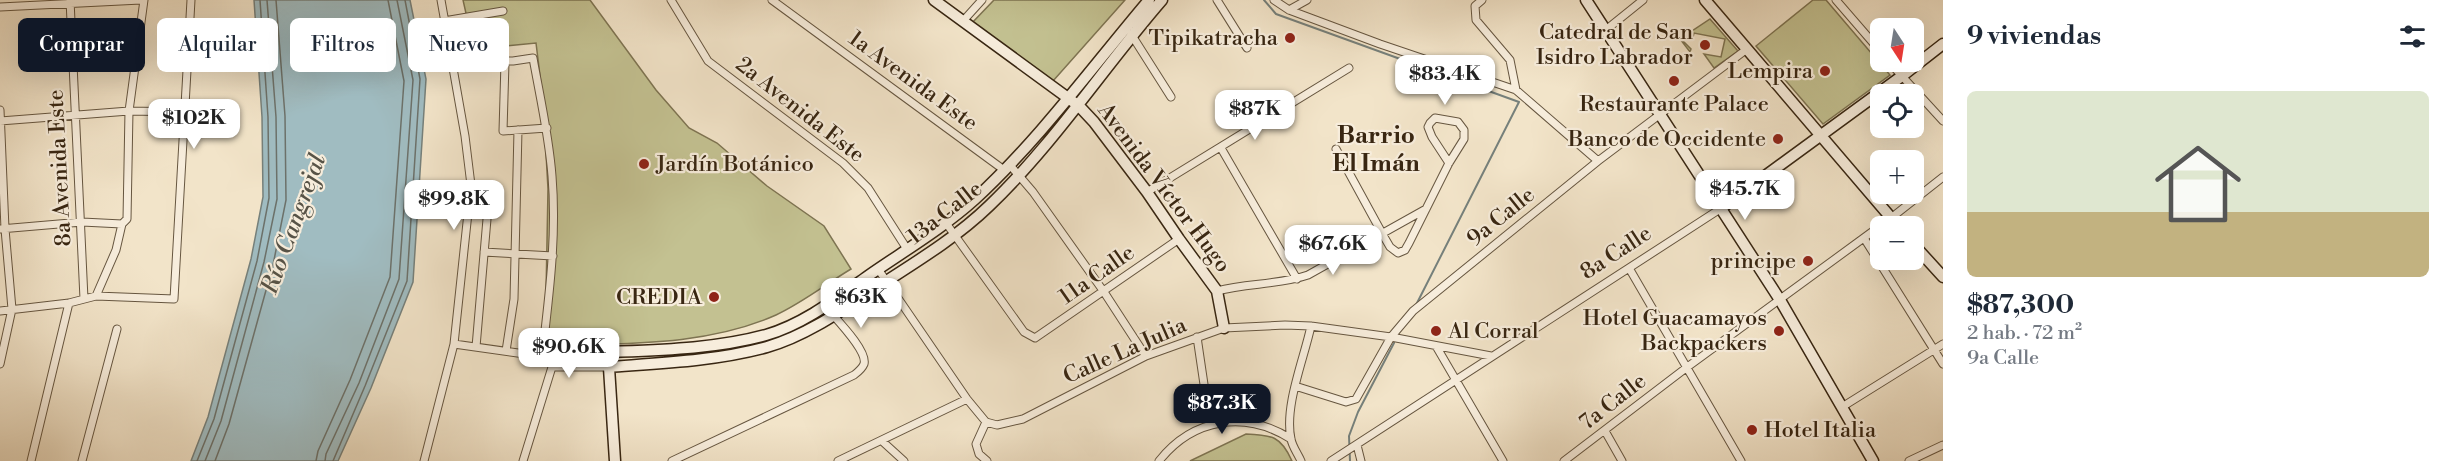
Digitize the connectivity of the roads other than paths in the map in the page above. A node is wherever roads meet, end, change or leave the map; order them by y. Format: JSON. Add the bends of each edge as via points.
{"nodes":[{"id":1,"x":143,"y":0,"type":"edge"},
{"id":2,"x":191,"y":0,"type":"edge"},
{"id":3,"x":441,"y":0,"type":"edge"},
{"id":4,"x":671,"y":0,"type":"edge"},
{"id":5,"x":772,"y":0,"type":"edge"},
{"id":6,"x":934,"y":0,"type":"edge"},
{"id":7,"x":982,"y":0,"type":"edge"},
{"id":8,"x":1149,"y":0,"type":"edge"},
{"id":9,"x":1161,"y":0,"type":"edge"},
{"id":10,"x":1217,"y":0,"type":"edge"},
{"id":11,"x":1274,"y":0,"type":"edge"},
{"id":12,"x":1293,"y":0,"type":"edge"},
{"id":13,"x":1307,"y":0,"type":"edge"},
{"id":14,"x":1482,"y":0,"type":"edge"},
{"id":15,"x":1586,"y":0,"type":"edge"},
{"id":16,"x":1643,"y":0,"type":"edge"},
{"id":17,"x":1705,"y":0,"type":"edge"},
{"id":18,"x":1836,"y":0,"type":"edge"},
{"id":19,"x":70,"y":2,"type":"edge"},
{"id":20,"x":0,"y":7,"type":"edge"},
{"id":21,"x":1289,"y":10,"type":"junction"},
{"id":22,"x":503,"y":11,"type":"dead end"},
{"id":23,"x":444,"y":18,"type":"edge"},
{"id":24,"x":462,"y":18,"type":"edge"},
{"id":25,"x":963,"y":21,"type":"junction"},
{"id":26,"x":1606,"y":29,"type":"junction"},
{"id":27,"x":1128,"y":31,"type":"junction"},
{"id":28,"x":1870,"y":39,"type":"edge"},
{"id":29,"x":1943,"y":44,"type":"edge"},
{"id":30,"x":1247,"y":48,"type":"dead end"},
{"id":31,"x":1747,"y":49,"type":"junction"},
{"id":32,"x":509,"y":61,"type":"edge"},
{"id":33,"x":1349,"y":68,"type":"dead end"},
{"id":34,"x":454,"y":72,"type":"edge"},
{"id":35,"x":505,"y":72,"type":"edge"},
{"id":36,"x":1898,"y":72,"type":"edge"},
{"id":37,"x":1902,"y":76,"type":"junction"},
{"id":38,"x":1516,"y":90,"type":"junction"},
{"id":39,"x":1171,"y":97,"type":"dead end"},
{"id":40,"x":1068,"y":98,"type":"junction"},
{"id":41,"x":1079,"y":106,"type":"junction"},
{"id":42,"x":0,"y":110,"type":"edge"},
{"id":43,"x":129,"y":111,"type":"junction"},
{"id":44,"x":184,"y":112,"type":"junction"},
{"id":45,"x":75,"y":114,"type":"junction"},
{"id":46,"x":1660,"y":116,"type":"junction"},
{"id":47,"x":0,"y":121,"type":"edge"},
{"id":48,"x":1943,"y":121,"type":"edge"},
{"id":49,"x":547,"y":128,"type":"junction"},
{"id":50,"x":518,"y":130,"type":"junction"},
{"id":51,"x":1821,"y":136,"type":"junction"},
{"id":52,"x":1221,"y":148,"type":"junction"},
{"id":53,"x":1336,"y":149,"type":"dead end"},
{"id":54,"x":1598,"y":161,"type":"junction"},
{"id":55,"x":1449,"y":163,"type":"junction"},
{"id":56,"x":1006,"y":167,"type":"junction"},
{"id":57,"x":1019,"y":174,"type":"junction"},
{"id":58,"x":1943,"y":177,"type":"edge"},
{"id":59,"x":1148,"y":192,"type":"junction"},
{"id":60,"x":1428,"y":208,"type":"junction"},
{"id":61,"x":1720,"y":209,"type":"junction"},
{"id":62,"x":1889,"y":216,"type":"edge"},
{"id":63,"x":1901,"y":216,"type":"edge"},
{"id":64,"x":487,"y":219,"type":"dead end"},
{"id":65,"x":82,"y":222,"type":"junction"},
{"id":66,"x":123,"y":223,"type":"junction"},
{"id":67,"x":946,"y":223,"type":"junction"},
{"id":68,"x":3,"y":229,"type":"edge"},
{"id":69,"x":955,"y":234,"type":"junction"},
{"id":70,"x":1383,"y":235,"type":"junction"},
{"id":71,"x":1870,"y":235,"type":"edge"},
{"id":72,"x":1864,"y":238,"type":"junction"},
{"id":73,"x":1179,"y":239,"type":"junction"},
{"id":74,"x":907,"y":249,"type":"junction"},
{"id":75,"x":484,"y":252,"type":"junction"},
{"id":76,"x":515,"y":254,"type":"junction"},
{"id":77,"x":552,"y":256,"type":"junction"},
{"id":78,"x":1924,"y":256,"type":"edge"},
{"id":79,"x":1629,"y":268,"type":"junction"},
{"id":80,"x":878,"y":269,"type":"junction"},
{"id":81,"x":1943,"y":277,"type":"edge"},
{"id":82,"x":1297,"y":279,"type":"junction"},
{"id":83,"x":886,"y":281,"type":"junction"},
{"id":84,"x":1217,"y":291,"type":"junction"},
{"id":85,"x":1104,"y":292,"type":"junction"},
{"id":86,"x":96,"y":296,"type":"junction"},
{"id":87,"x":84,"y":299,"type":"junction"},
{"id":88,"x":1780,"y":300,"type":"junction"},
{"id":89,"x":69,"y":303,"type":"junction"},
{"id":90,"x":825,"y":306,"type":"junction"},
{"id":91,"x":12,"y":309,"type":"junction"},
{"id":92,"x":0,"y":311,"type":"edge"},
{"id":93,"x":833,"y":316,"type":"junction"},
{"id":94,"x":1311,"y":326,"type":"junction"},
{"id":95,"x":1224,"y":328,"type":"junction"},
{"id":96,"x":117,"y":329,"type":"dead end"},
{"id":97,"x":1197,"y":337,"type":"junction"},
{"id":98,"x":1391,"y":337,"type":"junction"},
{"id":99,"x":721,"y":343,"type":"junction"},
{"id":100,"x":454,"y":344,"type":"junction"},
{"id":101,"x":1943,"y":345,"type":"edge"},
{"id":102,"x":1436,"y":346,"type":"junction"},
{"id":103,"x":476,"y":347,"type":"junction"},
{"id":104,"x":506,"y":351,"type":"junction"},
{"id":105,"x":1935,"y":351,"type":"junction"},
{"id":106,"x":608,"y":352,"type":"junction"},
{"id":107,"x":1143,"y":352,"type":"dead end"},
{"id":108,"x":556,"y":354,"type":"junction"},
{"id":109,"x":544,"y":356,"type":"junction"},
{"id":110,"x":1491,"y":356,"type":"junction"},
{"id":111,"x":723,"y":357,"type":"junction"},
{"id":112,"x":0,"y":364,"type":"edge"},
{"id":113,"x":1943,"y":364,"type":"edge"},
{"id":114,"x":553,"y":367,"type":"junction"},
{"id":115,"x":609,"y":367,"type":"junction"},
{"id":116,"x":1686,"y":368,"type":"junction"},
{"id":117,"x":1457,"y":380,"type":"junction"},
{"id":118,"x":1295,"y":386,"type":"junction"},
{"id":119,"x":967,"y":399,"type":"junction"},
{"id":120,"x":1842,"y":407,"type":"junction"},
{"id":121,"x":986,"y":422,"type":"junction"},
{"id":122,"x":1210,"y":425,"type":"junction"},
{"id":123,"x":1605,"y":431,"type":"junction"},
{"id":124,"x":1291,"y":439,"type":"junction"},
{"id":125,"x":882,"y":441,"type":"junction"},
{"id":126,"x":1357,"y":445,"type":"junction"},
{"id":127,"x":1943,"y":445,"type":"edge"},
{"id":128,"x":31,"y":461,"type":"edge"},
{"id":129,"x":82,"y":461,"type":"edge"},
{"id":130,"x":424,"y":461,"type":"edge"},
{"id":131,"x":523,"y":461,"type":"edge"},
{"id":132,"x":615,"y":461,"type":"edge"},
{"id":133,"x":672,"y":461,"type":"edge"},
{"id":134,"x":838,"y":461,"type":"edge"},
{"id":135,"x":904,"y":461,"type":"edge"},
{"id":136,"x":987,"y":461,"type":"edge"},
{"id":137,"x":1159,"y":461,"type":"edge"},
{"id":138,"x":1301,"y":461,"type":"edge"},
{"id":139,"x":1331,"y":461,"type":"edge"},
{"id":140,"x":1361,"y":461,"type":"edge"},
{"id":141,"x":1503,"y":461,"type":"edge"},
{"id":142,"x":1564,"y":461,"type":"edge"},
{"id":143,"x":1622,"y":461,"type":"edge"},
{"id":144,"x":1741,"y":461,"type":"edge"},
{"id":145,"x":1873,"y":461,"type":"edge"},
{"id":146,"x":1909,"y":461,"type":"edge"}],
"edges":[{"from":1,"to":19,"type":"street"},
{"from":1,"to":43,"type":"street"},
{"from":2,"to":44,"type":"street"},
{"from":3,"to":23,"type":"street"},
{"from":4,"to":74,"type":"street","name":"2a Avenida Este","via":[[708,61],[843,164],[868,188]]},
{"from":5,"to":56,"type":"street","name":"1a Avenida Este"},
{"from":6,"to":25,"type":"street","name":"Avenida Víctor Hugo"},
{"from":7,"to":25,"type":"street"},
{"from":8,"to":27,"type":"street","name":"13a Calle"},
{"from":9,"to":27,"type":"street","name":"13a Calle"},
{"from":10,"to":30,"type":"street"},
{"from":11,"to":21,"type":"street"},
{"from":12,"to":21,"type":"street"},
{"from":13,"to":21,"type":"street"},
{"from":14,"to":38,"type":"street","via":[[1475,6],[1474,15],[1510,60]]},
{"from":15,"to":26,"type":"street"},
{"from":16,"to":26,"type":"street"},
{"from":17,"to":31,"type":"street"},
{"from":18,"to":28,"type":"street"},
{"from":19,"to":20,"type":"street"},
{"from":19,"to":45,"type":"street","name":"8a Avenida Este"},
{"from":21,"to":38,"type":"street"},
{"from":22,"to":24,"type":"street"},
{"from":25,"to":40,"type":"street","name":"Avenida Víctor Hugo"},
{"from":26,"to":46,"type":"street"},
{"from":27,"to":39,"type":"street"},
{"from":27,"to":40,"type":"street","name":"13a Calle"},
{"from":27,"to":41,"type":"street","name":"13a Calle"},
{"from":29,"to":37,"type":"street","name":"8a Calle"},
{"from":31,"to":46,"type":"street","name":"9a Calle"},
{"from":31,"to":51,"type":"street"},
{"from":32,"to":49,"type":"street","via":[[532,58]]},
{"from":33,"to":52,"type":"street"},
{"from":34,"to":100,"type":"street","via":[[471,185]]},
{"from":35,"to":50,"type":"street","via":[[503,131]]},
{"from":36,"to":37,"type":"street"},
{"from":37,"to":48,"type":"street"},
{"from":37,"to":51,"type":"street","name":"8a Calle"},
{"from":38,"to":54,"type":"street"},
{"from":40,"to":41,"type":"street","name":"Avenida Víctor Hugo"},
{"from":40,"to":56,"type":"street","name":"13a Calle"},
{"from":41,"to":57,"type":"street","name":"13a Calle"},
{"from":41,"to":59,"type":"street","name":"Avenida Víctor Hugo"},
{"from":42,"to":47,"type":"street"},
{"from":43,"to":44,"type":"street"},
{"from":43,"to":45,"type":"street"},
{"from":43,"to":66,"type":"street","via":[[127,219]]},
{"from":44,"to":86,"type":"street","via":[[174,299]]},
{"from":45,"to":47,"type":"street"},
{"from":45,"to":65,"type":"street","name":"8a Avenida Este"},
{"from":46,"to":54,"type":"street","name":"9a Calle"},
{"from":46,"to":61,"type":"street"},
{"from":47,"to":68,"type":"street"},
{"from":49,"to":50,"type":"street"},
{"from":49,"to":77,"type":"street","via":[[552,179]]},
{"from":50,"to":76,"type":"street"},
{"from":51,"to":61,"type":"street","name":"8a Calle"},
{"from":51,"to":62,"type":"street"},
{"from":52,"to":59,"type":"street"},
{"from":52,"to":82,"type":"street"},
{"from":53,"to":70,"type":"street"},
{"from":54,"to":98,"type":"street","name":"9a Calle","via":[[1413,311]]},
{"from":55,"to":55,"type":"street","via":[[1464,139],[1464,130],[1458,122],[1436,118],[1430,123],[1430,131]]},
{"from":55,"to":60,"type":"street"},
{"from":56,"to":57,"type":"street","name":"1a Avenida Este"},
{"from":56,"to":67,"type":"street","name":"13a Calle"},
{"from":57,"to":69,"type":"street","name":"13a Calle"},
{"from":57,"to":85,"type":"street","name":"1a Avenida Este"},
{"from":58,"to":63,"type":"street","name":"7a Calle"},
{"from":59,"to":73,"type":"street","name":"Avenida Víctor Hugo"},
{"from":60,"to":70,"type":"street"},
{"from":60,"to":70,"type":"street","via":[[1405,249],[1398,252],[1390,247]]},
{"from":61,"to":79,"type":"street","name":"8a Calle"},
{"from":61,"to":88,"type":"street"},
{"from":64,"to":75,"type":"street"},
{"from":65,"to":66,"type":"street"},
{"from":65,"to":68,"type":"street"},
{"from":65,"to":87,"type":"street","name":"8a Avenida Este"},
{"from":66,"to":86,"type":"street"},
{"from":67,"to":69,"type":"street"},
{"from":67,"to":74,"type":"street","name":"13a Calle"},
{"from":68,"to":91,"type":"street"},
{"from":69,"to":83,"type":"street","name":"13a Calle"},
{"from":69,"to":85,"type":"street","name":"11a Calle","via":[[1029,337],[1035,338]]},
{"from":70,"to":82,"type":"street"},
{"from":71,"to":72,"type":"street","name":"7a Calle"},
{"from":72,"to":88,"type":"street","name":"7a Calle"},
{"from":72,"to":105,"type":"street"},
{"from":73,"to":84,"type":"street","name":"Avenida Víctor Hugo"},
{"from":73,"to":85,"type":"street","name":"11a Calle"},
{"from":74,"to":80,"type":"street","name":"13a Calle"},
{"from":75,"to":76,"type":"street"},
{"from":75,"to":103,"type":"street"},
{"from":76,"to":77,"type":"street"},
{"from":76,"to":104,"type":"street","via":[[514,300]]},
{"from":77,"to":109,"type":"street"},
{"from":78,"to":81,"type":"street"},
{"from":79,"to":110,"type":"street","name":"8a Calle"},
{"from":79,"to":116,"type":"street"},
{"from":80,"to":83,"type":"street"},
{"from":80,"to":90,"type":"street","name":"13a Calle"},
{"from":82,"to":84,"type":"street"},
{"from":83,"to":93,"type":"street","name":"13a Calle"},
{"from":83,"to":119,"type":"street"},
{"from":84,"to":95,"type":"street","name":"Avenida Víctor Hugo"},
{"from":85,"to":107,"type":"street","name":"1a Avenida Este"},
{"from":86,"to":87,"type":"street"},
{"from":87,"to":89,"type":"street"},
{"from":88,"to":116,"type":"street","name":"7a Calle"},
{"from":88,"to":120,"type":"street"},
{"from":89,"to":91,"type":"street"},
{"from":89,"to":128,"type":"street"},
{"from":90,"to":93,"type":"street"},
{"from":90,"to":99,"type":"street","name":"13a Calle","via":[[767,335]]},
{"from":91,"to":92,"type":"street"},
{"from":91,"to":112,"type":"street"},
{"from":93,"to":111,"type":"street","name":"13a Calle","via":[[769,346]]},
{"from":93,"to":133,"type":"street","via":[[862,351],[864,364],[854,375]]},
{"from":94,"to":95,"type":"street","name":"Calle La Julia"},
{"from":94,"to":98,"type":"street","name":"Calle La Julia"},
{"from":94,"to":118,"type":"street"},
{"from":95,"to":97,"type":"street","name":"Calle La Julia"},
{"from":96,"to":129,"type":"street"},
{"from":97,"to":121,"type":"street","name":"Calle La Julia","via":[[1146,356],[1023,419],[1004,424]]},
{"from":97,"to":122,"type":"street"},
{"from":98,"to":102,"type":"street","name":"Calle La Julia"},
{"from":98,"to":118,"type":"street","name":"9a Calle","via":[[1356,399],[1346,402]]},
{"from":99,"to":106,"type":"street","name":"13a Calle"},
{"from":99,"to":111,"type":"street"},
{"from":100,"to":103,"type":"street","name":"13a Calle"},
{"from":100,"to":130,"type":"street"},
{"from":101,"to":105,"type":"street"},
{"from":102,"to":110,"type":"street","name":"Calle La Julia"},
{"from":102,"to":117,"type":"street"},
{"from":103,"to":104,"type":"street","name":"13a Calle"},
{"from":104,"to":109,"type":"street","name":"13a Calle"},
{"from":105,"to":113,"type":"street"},
{"from":105,"to":120,"type":"street"},
{"from":106,"to":108,"type":"street","name":"13a Calle"},
{"from":106,"to":115,"type":"street"},
{"from":108,"to":109,"type":"street","name":"13a Calle"},
{"from":108,"to":114,"type":"street"},
{"from":109,"to":114,"type":"street"},
{"from":110,"to":117,"type":"street","name":"8a Calle"},
{"from":111,"to":115,"type":"street","name":"13a Calle"},
{"from":114,"to":115,"type":"street","name":"13a Calle"},
{"from":114,"to":131,"type":"street"},
{"from":115,"to":132,"type":"street"},
{"from":116,"to":123,"type":"street","name":"7a Calle"},
{"from":116,"to":144,"type":"street"},
{"from":117,"to":126,"type":"street","name":"8a Calle"},
{"from":117,"to":141,"type":"street"},
{"from":118,"to":124,"type":"street"},
{"from":119,"to":121,"type":"street"},
{"from":119,"to":125,"type":"street"},
{"from":120,"to":145,"type":"street"},
{"from":121,"to":136,"type":"street","via":[[976,444]]},
{"from":122,"to":124,"type":"street","via":[[1256,423]]},
{"from":122,"to":137,"type":"street","via":[[1190,432]]},
{"from":123,"to":142,"type":"street","name":"7a Calle"},
{"from":123,"to":143,"type":"street"},
{"from":124,"to":138,"type":"street"},
{"from":125,"to":134,"type":"street"},
{"from":125,"to":135,"type":"street"},
{"from":126,"to":139,"type":"street","name":"8a Calle"},
{"from":126,"to":140,"type":"street"},
{"from":127,"to":146,"type":"street"}]}
